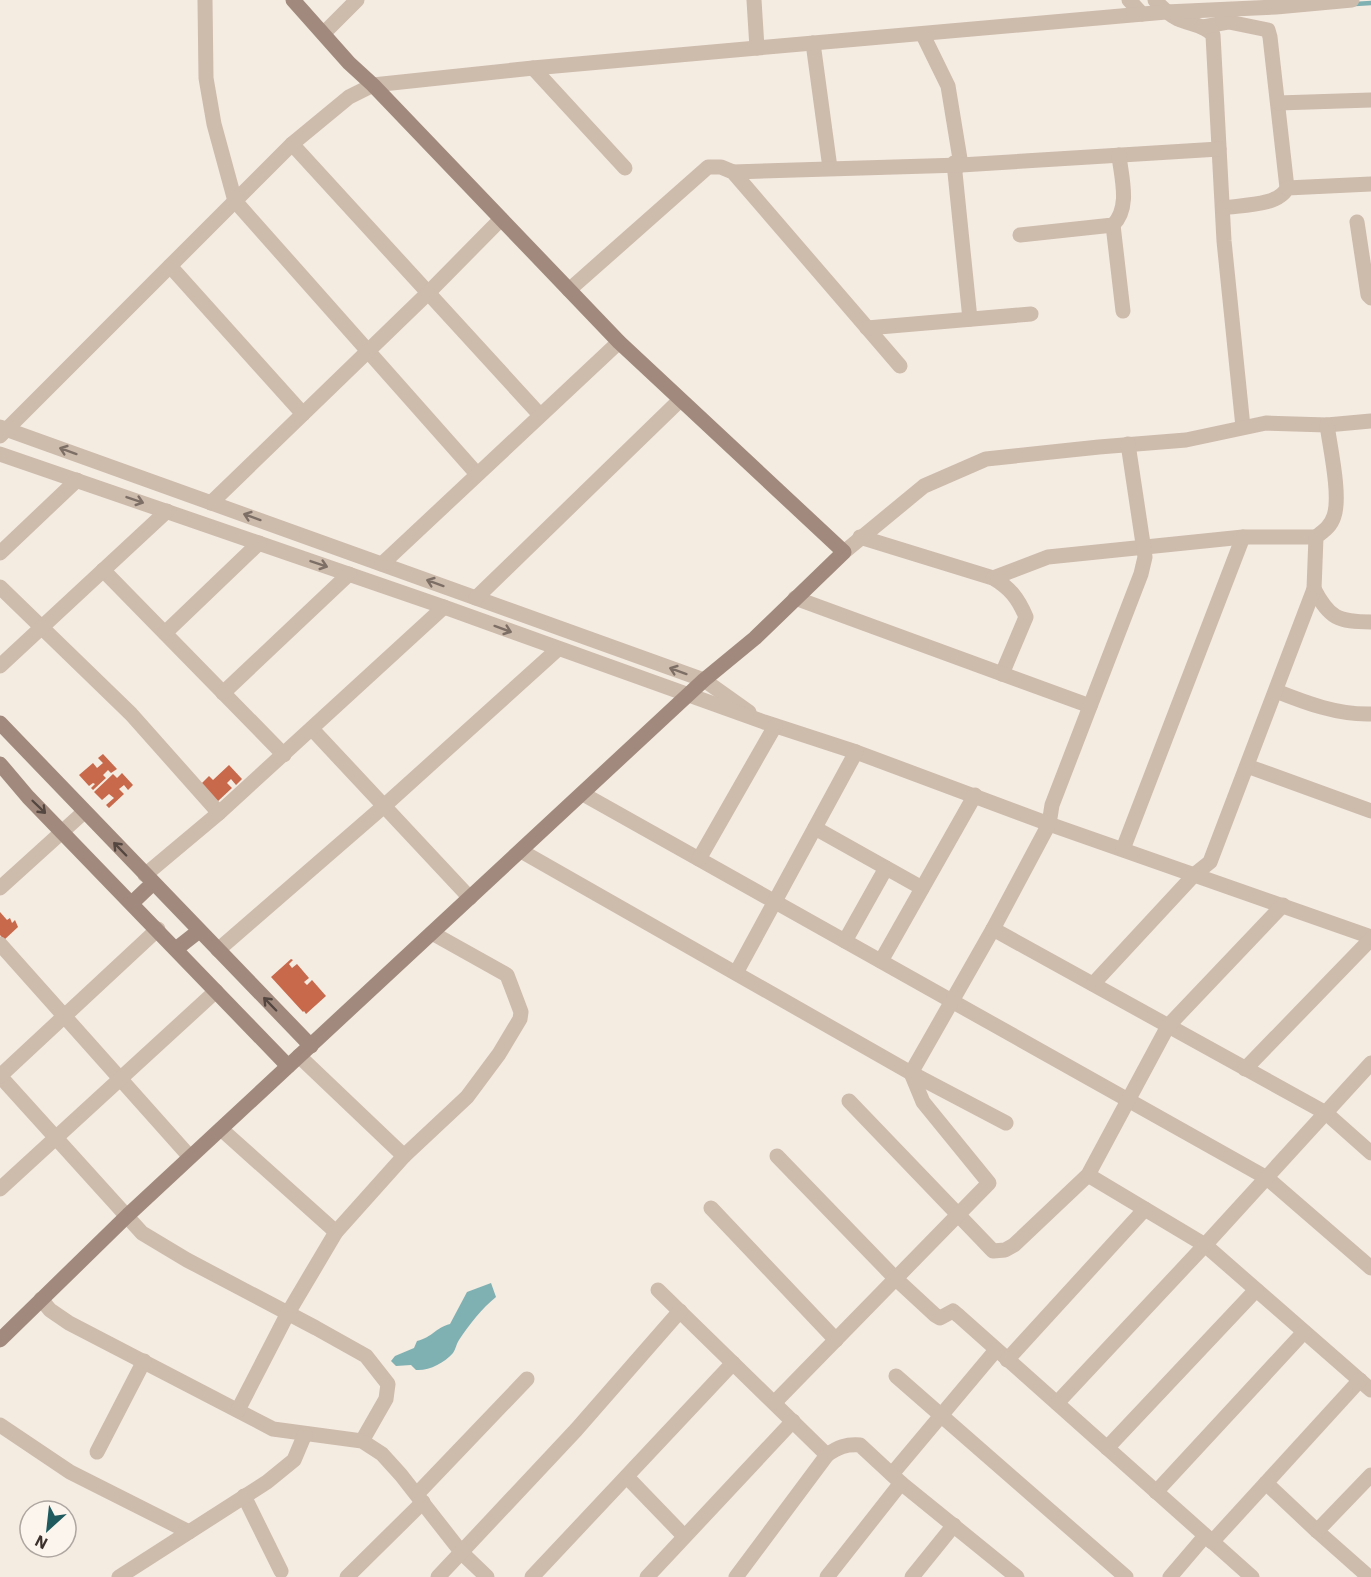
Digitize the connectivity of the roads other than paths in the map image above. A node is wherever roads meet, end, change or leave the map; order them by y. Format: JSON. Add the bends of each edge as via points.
{"nodes":[{"id":1,"x":205,"y":0,"type":"edge"},
{"id":2,"x":293,"y":0,"type":"edge"},
{"id":3,"x":357,"y":0,"type":"edge"},
{"id":4,"x":754,"y":0,"type":"edge"},
{"id":5,"x":1129,"y":0,"type":"edge"},
{"id":6,"x":1155,"y":0,"type":"edge"},
{"id":7,"x":1352,"y":0,"type":"edge"},
{"id":8,"x":1274,"y":3,"type":"edge"},
{"id":9,"x":1166,"y":12,"type":"junction"},
{"id":10,"x":1142,"y":14,"type":"junction"},
{"id":11,"x":1202,"y":27,"type":"junction"},
{"id":12,"x":324,"y":33,"type":"junction"},
{"id":13,"x":923,"y":35,"type":"junction"},
{"id":14,"x":813,"y":43,"type":"junction"},
{"id":15,"x":757,"y":48,"type":"junction"},
{"id":16,"x":533,"y":68,"type":"junction"},
{"id":17,"x":373,"y":85,"type":"junction"},
{"id":18,"x":1371,"y":100,"type":"edge"},
{"id":19,"x":1278,"y":103,"type":"junction"},
{"id":20,"x":292,"y":144,"type":"junction"},
{"id":21,"x":1219,"y":149,"type":"junction"},
{"id":22,"x":1119,"y":155,"type":"junction"},
{"id":23,"x":957,"y":164,"type":"junction"},
{"id":24,"x":626,"y":168,"type":"dead end"},
{"id":25,"x":830,"y":168,"type":"junction"},
{"id":26,"x":733,"y":172,"type":"junction"},
{"id":27,"x":1371,"y":184,"type":"edge"},
{"id":28,"x":1287,"y":188,"type":"junction"},
{"id":29,"x":235,"y":201,"type":"junction"},
{"id":30,"x":1222,"y":208,"type":"junction"},
{"id":31,"x":501,"y":219,"type":"junction"},
{"id":32,"x":1358,"y":222,"type":"dead end"},
{"id":33,"x":1113,"y":225,"type":"junction"},
{"id":34,"x":1020,"y":235,"type":"dead end"},
{"id":35,"x":170,"y":266,"type":"junction"},
{"id":36,"x":569,"y":290,"type":"junction"},
{"id":37,"x":429,"y":292,"type":"junction"},
{"id":38,"x":1371,"y":298,"type":"edge"},
{"id":39,"x":1123,"y":311,"type":"dead end"},
{"id":40,"x":1031,"y":314,"type":"dead end"},
{"id":41,"x":970,"y":320,"type":"junction"},
{"id":42,"x":867,"y":328,"type":"junction"},
{"id":43,"x":619,"y":342,"type":"junction"},
{"id":44,"x":368,"y":352,"type":"junction"},
{"id":45,"x":900,"y":366,"type":"dead end"},
{"id":46,"x":680,"y":400,"type":"junction"},
{"id":47,"x":303,"y":414,"type":"junction"},
{"id":48,"x":540,"y":415,"type":"junction"},
{"id":49,"x":1371,"y":421,"type":"edge"},
{"id":50,"x":1327,"y":425,"type":"junction"},
{"id":51,"x":1243,"y":427,"type":"junction"},
{"id":52,"x":2,"y":430,"type":"edge"},
{"id":53,"x":1128,"y":444,"type":"junction"},
{"id":54,"x":0,"y":454,"type":"edge"},
{"id":55,"x":477,"y":474,"type":"junction"},
{"id":56,"x":77,"y":480,"type":"junction"},
{"id":57,"x":211,"y":502,"type":"junction"},
{"id":58,"x":167,"y":511,"type":"junction"},
{"id":59,"x":860,"y":537,"type":"junction"},
{"id":60,"x":1243,"y":537,"type":"junction"},
{"id":61,"x":1316,"y":537,"type":"junction"},
{"id":62,"x":259,"y":543,"type":"junction"},
{"id":63,"x":1143,"y":547,"type":"junction"},
{"id":64,"x":844,"y":552,"type":"junction"},
{"id":65,"x":0,"y":553,"type":"edge"},
{"id":66,"x":382,"y":564,"type":"junction"},
{"id":67,"x":103,"y":570,"type":"junction"},
{"id":68,"x":349,"y":574,"type":"junction"},
{"id":69,"x":993,"y":578,"type":"junction"},
{"id":70,"x":0,"y":587,"type":"edge"},
{"id":71,"x":1314,"y":589,"type":"junction"},
{"id":72,"x":476,"y":598,"type":"junction"},
{"id":73,"x":795,"y":598,"type":"junction"},
{"id":74,"x":444,"y":607,"type":"junction"},
{"id":75,"x":1371,"y":622,"type":"edge"},
{"id":76,"x":42,"y":628,"type":"junction"},
{"id":77,"x":165,"y":633,"type":"junction"},
{"id":78,"x":558,"y":649,"type":"junction"},
{"id":79,"x":0,"y":666,"type":"edge"},
{"id":80,"x":1002,"y":674,"type":"junction"},
{"id":81,"x":704,"y":680,"type":"junction"},
{"id":82,"x":1276,"y":692,"type":"junction"},
{"id":83,"x":223,"y":693,"type":"junction"},
{"id":84,"x":689,"y":695,"type":"junction"},
{"id":85,"x":1089,"y":706,"type":"junction"},
{"id":86,"x":1371,"y":714,"type":"edge"},
{"id":87,"x":0,"y":723,"type":"edge"},
{"id":88,"x":770,"y":724,"type":"junction"},
{"id":89,"x":312,"y":729,"type":"junction"},
{"id":90,"x":856,"y":752,"type":"junction"},
{"id":91,"x":284,"y":754,"type":"junction"},
{"id":92,"x":0,"y":765,"type":"edge"},
{"id":93,"x":1248,"y":766,"type":"junction"},
{"id":94,"x":583,"y":794,"type":"junction"},
{"id":95,"x":975,"y":795,"type":"junction"},
{"id":96,"x":384,"y":806,"type":"junction"},
{"id":97,"x":1371,"y":811,"type":"edge"},
{"id":98,"x":84,"y":812,"type":"junction"},
{"id":99,"x":219,"y":813,"type":"junction"},
{"id":100,"x":1049,"y":824,"type":"junction"},
{"id":101,"x":815,"y":828,"type":"junction"},
{"id":102,"x":62,"y":830,"type":"junction"},
{"id":103,"x":1123,"y":849,"type":"junction"},
{"id":104,"x":521,"y":851,"type":"junction"},
{"id":105,"x":699,"y":860,"type":"junction"},
{"id":106,"x":886,"y":868,"type":"junction"},
{"id":107,"x":1196,"y":874,"type":"junction"},
{"id":108,"x":149,"y":879,"type":"junction"},
{"id":109,"x":0,"y":888,"type":"edge"},
{"id":110,"x":922,"y":888,"type":"junction"},
{"id":111,"x":470,"y":898,"type":"junction"},
{"id":112,"x":775,"y":902,"type":"junction"},
{"id":113,"x":132,"y":903,"type":"junction"},
{"id":114,"x":1283,"y":905,"type":"junction"},
{"id":115,"x":158,"y":929,"type":"junction"},
{"id":116,"x":993,"y":929,"type":"junction"},
{"id":117,"x":199,"y":931,"type":"junction"},
{"id":118,"x":432,"y":933,"type":"junction"},
{"id":119,"x":1371,"y":938,"type":"edge"},
{"id":120,"x":845,"y":941,"type":"junction"},
{"id":121,"x":0,"y":944,"type":"edge"},
{"id":122,"x":176,"y":949,"type":"junction"},
{"id":123,"x":218,"y":950,"type":"junction"},
{"id":124,"x":880,"y":961,"type":"junction"},
{"id":125,"x":736,"y":973,"type":"junction"},
{"id":126,"x":1093,"y":984,"type":"junction"},
{"id":127,"x":216,"y":991,"type":"junction"},
{"id":128,"x":952,"y":1001,"type":"junction"},
{"id":129,"x":63,"y":1017,"type":"junction"},
{"id":130,"x":1168,"y":1026,"type":"junction"},
{"id":131,"x":299,"y":1056,"type":"junction"},
{"id":132,"x":1371,"y":1063,"type":"edge"},
{"id":133,"x":1245,"y":1069,"type":"junction"},
{"id":134,"x":911,"y":1073,"type":"junction"},
{"id":135,"x":0,"y":1076,"type":"edge"},
{"id":136,"x":119,"y":1080,"type":"junction"},
{"id":137,"x":1126,"y":1100,"type":"junction"},
{"id":138,"x":849,"y":1101,"type":"dead end"},
{"id":139,"x":1326,"y":1113,"type":"junction"},
{"id":140,"x":1006,"y":1123,"type":"dead end"},
{"id":141,"x":221,"y":1129,"type":"junction"},
{"id":142,"x":56,"y":1138,"type":"junction"},
{"id":143,"x":1371,"y":1153,"type":"edge"},
{"id":144,"x":777,"y":1155,"type":"dead end"},
{"id":145,"x":404,"y":1156,"type":"junction"},
{"id":146,"x":190,"y":1157,"type":"junction"},
{"id":147,"x":1088,"y":1175,"type":"junction"},
{"id":148,"x":1266,"y":1178,"type":"junction"},
{"id":149,"x":0,"y":1190,"type":"edge"},
{"id":150,"x":711,"y":1208,"type":"dead end"},
{"id":151,"x":1145,"y":1209,"type":"junction"},
{"id":152,"x":128,"y":1215,"type":"junction"},
{"id":153,"x":957,"y":1215,"type":"junction"},
{"id":154,"x":336,"y":1232,"type":"junction"},
{"id":155,"x":1205,"y":1245,"type":"junction"},
{"id":156,"x":1371,"y":1268,"type":"edge"},
{"id":157,"x":896,"y":1278,"type":"junction"},
{"id":158,"x":657,"y":1290,"type":"dead end"},
{"id":159,"x":1256,"y":1290,"type":"junction"},
{"id":160,"x":41,"y":1299,"type":"junction"},
{"id":161,"x":680,"y":1311,"type":"junction"},
{"id":162,"x":288,"y":1313,"type":"junction"},
{"id":163,"x":1304,"y":1332,"type":"junction"},
{"id":164,"x":0,"y":1340,"type":"edge"},
{"id":165,"x":836,"y":1340,"type":"junction"},
{"id":166,"x":1002,"y":1355,"type":"junction"},
{"id":167,"x":144,"y":1361,"type":"junction"},
{"id":168,"x":733,"y":1363,"type":"junction"},
{"id":169,"x":896,"y":1376,"type":"dead end"},
{"id":170,"x":527,"y":1379,"type":"dead end"},
{"id":171,"x":1365,"y":1385,"type":"edge"},
{"id":172,"x":774,"y":1402,"type":"junction"},
{"id":173,"x":1057,"y":1403,"type":"junction"},
{"id":174,"x":238,"y":1410,"type":"junction"},
{"id":175,"x":942,"y":1416,"type":"junction"},
{"id":176,"x":793,"y":1421,"type":"junction"},
{"id":177,"x":0,"y":1425,"type":"edge"},
{"id":178,"x":305,"y":1434,"type":"junction"},
{"id":179,"x":362,"y":1441,"type":"junction"},
{"id":180,"x":1107,"y":1448,"type":"junction"},
{"id":181,"x":97,"y":1452,"type":"dead end"},
{"id":182,"x":826,"y":1455,"type":"junction"},
{"id":183,"x":1371,"y":1475,"type":"edge"},
{"id":184,"x":627,"y":1477,"type":"junction"},
{"id":185,"x":897,"y":1479,"type":"junction"},
{"id":186,"x":1266,"y":1483,"type":"junction"},
{"id":187,"x":1156,"y":1492,"type":"junction"},
{"id":188,"x":244,"y":1496,"type":"junction"},
{"id":189,"x":420,"y":1498,"type":"junction"},
{"id":190,"x":954,"y":1525,"type":"junction"},
{"id":191,"x":189,"y":1532,"type":"junction"},
{"id":192,"x":1317,"y":1532,"type":"junction"},
{"id":193,"x":684,"y":1536,"type":"junction"},
{"id":194,"x":1209,"y":1539,"type":"junction"},
{"id":195,"x":462,"y":1553,"type":"junction"},
{"id":196,"x":281,"y":1571,"type":"dead end"},
{"id":197,"x":119,"y":1577,"type":"edge"},
{"id":198,"x":347,"y":1577,"type":"edge"},
{"id":199,"x":438,"y":1577,"type":"edge"},
{"id":200,"x":487,"y":1577,"type":"edge"},
{"id":201,"x":532,"y":1577,"type":"edge"},
{"id":202,"x":646,"y":1577,"type":"edge"},
{"id":203,"x":736,"y":1577,"type":"edge"},
{"id":204,"x":827,"y":1577,"type":"edge"},
{"id":205,"x":912,"y":1577,"type":"edge"},
{"id":206,"x":1017,"y":1577,"type":"edge"},
{"id":207,"x":1126,"y":1577,"type":"edge"},
{"id":208,"x":1170,"y":1577,"type":"edge"},
{"id":209,"x":1252,"y":1577,"type":"edge"},
{"id":210,"x":1369,"y":1577,"type":"edge"}],
"edges":[{"from":1,"to":29,"type":"street","via":[[206,78]]},
{"from":2,"to":12,"type":"street"},
{"from":3,"to":12,"type":"street"},
{"from":4,"to":15,"type":"street"},
{"from":5,"to":10,"type":"street"},
{"from":6,"to":9,"type":"street"},
{"from":7,"to":8,"type":"street"},
{"from":8,"to":9,"type":"street"},
{"from":9,"to":10,"type":"street"},
{"from":9,"to":11,"type":"street"},
{"from":10,"to":13,"type":"street"},
{"from":11,"to":19,"type":"street","via":[[1229,22],[1268,30]]},
{"from":11,"to":21,"type":"street","via":[[1213,35]]},
{"from":12,"to":17,"type":"street"},
{"from":13,"to":14,"type":"street"},
{"from":13,"to":23,"type":"street","via":[[948,86]]},
{"from":14,"to":15,"type":"street"},
{"from":14,"to":25,"type":"street"},
{"from":15,"to":16,"type":"street"},
{"from":16,"to":17,"type":"street"},
{"from":16,"to":24,"type":"street"},
{"from":17,"to":20,"type":"street","via":[[349,96]]},
{"from":17,"to":31,"type":"street"},
{"from":18,"to":19,"type":"street"},
{"from":19,"to":28,"type":"street"},
{"from":20,"to":29,"type":"street"},
{"from":20,"to":37,"type":"street"},
{"from":21,"to":22,"type":"street"},
{"from":21,"to":30,"type":"street"},
{"from":22,"to":23,"type":"street"},
{"from":22,"to":33,"type":"street","via":[[1124,207]]},
{"from":23,"to":25,"type":"street"},
{"from":23,"to":41,"type":"street"},
{"from":25,"to":26,"type":"street"},
{"from":26,"to":36,"type":"street","via":[[708,167]]},
{"from":26,"to":42,"type":"street"},
{"from":27,"to":28,"type":"street"},
{"from":28,"to":30,"type":"street","via":[[1272,201]]},
{"from":29,"to":35,"type":"street"},
{"from":29,"to":44,"type":"street"},
{"from":30,"to":51,"type":"street"},
{"from":31,"to":36,"type":"street"},
{"from":31,"to":37,"type":"street"},
{"from":32,"to":38,"type":"street"},
{"from":33,"to":34,"type":"street"},
{"from":33,"to":39,"type":"street"},
{"from":35,"to":47,"type":"street"},
{"from":35,"to":52,"type":"street"},
{"from":36,"to":43,"type":"street"},
{"from":37,"to":44,"type":"street"},
{"from":37,"to":48,"type":"street"},
{"from":40,"to":41,"type":"street"},
{"from":41,"to":42,"type":"street"},
{"from":42,"to":45,"type":"street"},
{"from":43,"to":46,"type":"street"},
{"from":43,"to":48,"type":"street"},
{"from":44,"to":47,"type":"street"},
{"from":44,"to":55,"type":"street"},
{"from":46,"to":64,"type":"street"},
{"from":46,"to":72,"type":"street"},
{"from":47,"to":57,"type":"street"},
{"from":48,"to":55,"type":"street"},
{"from":49,"to":50,"type":"street"},
{"from":50,"to":51,"type":"street","via":[[1266,423]]},
{"from":50,"to":61,"type":"street","via":[[1336,513],[1327,529]]},
{"from":51,"to":53,"type":"street","via":[[1186,440]]},
{"from":57,"to":52,"type":"street","one_way":true},
{"from":53,"to":59,"type":"street","via":[[986,459],[924,486]]},
{"from":53,"to":63,"type":"street"},
{"from":54,"to":56,"type":"street"},
{"from":55,"to":66,"type":"street"},
{"from":56,"to":58,"type":"street","one_way":true},
{"from":56,"to":65,"type":"street"},
{"from":66,"to":57,"type":"street","one_way":true},
{"from":58,"to":62,"type":"street"},
{"from":58,"to":67,"type":"street"},
{"from":59,"to":64,"type":"street"},
{"from":59,"to":69,"type":"street"},
{"from":60,"to":61,"type":"street"},
{"from":60,"to":63,"type":"street"},
{"from":60,"to":103,"type":"street"},
{"from":61,"to":71,"type":"street"},
{"from":62,"to":68,"type":"street","one_way":true},
{"from":62,"to":77,"type":"street"},
{"from":63,"to":69,"type":"street","via":[[1048,557]]},
{"from":63,"to":85,"type":"street","via":[[1141,574]]},
{"from":64,"to":73,"type":"street"},
{"from":72,"to":66,"type":"street","one_way":true},
{"from":67,"to":76,"type":"street"},
{"from":67,"to":77,"type":"street"},
{"from":68,"to":74,"type":"street"},
{"from":68,"to":83,"type":"street"},
{"from":69,"to":80,"type":"street","via":[[1019,600],[1026,617]]},
{"from":70,"to":76,"type":"street"},
{"from":71,"to":75,"type":"street","via":[[1334,617]]},
{"from":71,"to":82,"type":"street"},
{"from":81,"to":72,"type":"street","one_way":true},
{"from":73,"to":80,"type":"street"},
{"from":73,"to":81,"type":"street"},
{"from":74,"to":78,"type":"street","one_way":true},
{"from":74,"to":89,"type":"street"},
{"from":76,"to":79,"type":"street"},
{"from":76,"to":99,"type":"street","via":[[131,714]]},
{"from":77,"to":83,"type":"street"},
{"from":78,"to":84,"type":"street"},
{"from":78,"to":96,"type":"street"},
{"from":80,"to":85,"type":"street"},
{"from":81,"to":84,"type":"street"},
{"from":81,"to":88,"type":"street"},
{"from":82,"to":86,"type":"street","via":[[1336,711]]},
{"from":82,"to":93,"type":"street"},
{"from":83,"to":91,"type":"street"},
{"from":84,"to":88,"type":"street"},
{"from":84,"to":94,"type":"street"},
{"from":85,"to":100,"type":"street","via":[[1052,805]]},
{"from":87,"to":98,"type":"street"},
{"from":88,"to":90,"type":"street"},
{"from":88,"to":105,"type":"street"},
{"from":89,"to":91,"type":"street"},
{"from":89,"to":96,"type":"street"},
{"from":90,"to":95,"type":"street"},
{"from":90,"to":101,"type":"street"},
{"from":91,"to":99,"type":"street"},
{"from":92,"to":102,"type":"street","one_way":true},
{"from":93,"to":97,"type":"street"},
{"from":93,"to":107,"type":"street","via":[[1210,862]]},
{"from":94,"to":104,"type":"street"},
{"from":94,"to":105,"type":"street"},
{"from":95,"to":100,"type":"street"},
{"from":95,"to":110,"type":"street"},
{"from":96,"to":111,"type":"street"},
{"from":96,"to":123,"type":"street"},
{"from":98,"to":102,"type":"street"},
{"from":108,"to":98,"type":"street","one_way":true},
{"from":99,"to":108,"type":"street"},
{"from":100,"to":103,"type":"street"},
{"from":100,"to":116,"type":"street"},
{"from":101,"to":106,"type":"street"},
{"from":101,"to":112,"type":"street"},
{"from":102,"to":109,"type":"street"},
{"from":102,"to":113,"type":"street"},
{"from":103,"to":107,"type":"street"},
{"from":104,"to":111,"type":"street"},
{"from":104,"to":125,"type":"street"},
{"from":105,"to":112,"type":"street"},
{"from":106,"to":110,"type":"street"},
{"from":106,"to":120,"type":"street"},
{"from":107,"to":114,"type":"street"},
{"from":107,"to":126,"type":"street"},
{"from":108,"to":113,"type":"street"},
{"from":108,"to":117,"type":"street"},
{"from":110,"to":124,"type":"street"},
{"from":111,"to":118,"type":"street"},
{"from":112,"to":120,"type":"street"},
{"from":112,"to":125,"type":"street"},
{"from":113,"to":115,"type":"street"},
{"from":114,"to":119,"type":"street"},
{"from":114,"to":130,"type":"street"},
{"from":115,"to":122,"type":"street"},
{"from":115,"to":129,"type":"street"},
{"from":116,"to":126,"type":"street"},
{"from":116,"to":128,"type":"street"},
{"from":117,"to":122,"type":"street"},
{"from":117,"to":123,"type":"street"},
{"from":118,"to":131,"type":"street"},
{"from":118,"to":145,"type":"street","via":[[507,975],[521,1012],[499,1054],[467,1097]]},
{"from":119,"to":133,"type":"street"},
{"from":120,"to":124,"type":"street"},
{"from":121,"to":129,"type":"street"},
{"from":122,"to":127,"type":"street"},
{"from":131,"to":123,"type":"street","one_way":true},
{"from":124,"to":128,"type":"street"},
{"from":125,"to":134,"type":"street"},
{"from":126,"to":130,"type":"street"},
{"from":127,"to":131,"type":"street"},
{"from":127,"to":136,"type":"street"},
{"from":128,"to":134,"type":"street"},
{"from":128,"to":137,"type":"street"},
{"from":129,"to":135,"type":"street"},
{"from":129,"to":136,"type":"street"},
{"from":130,"to":133,"type":"street"},
{"from":130,"to":137,"type":"street"},
{"from":131,"to":141,"type":"street"},
{"from":131,"to":145,"type":"street"},
{"from":132,"to":139,"type":"street"},
{"from":133,"to":139,"type":"street"},
{"from":134,"to":140,"type":"street"},
{"from":134,"to":153,"type":"street","via":[[923,1102],[989,1183]]},
{"from":135,"to":142,"type":"street"},
{"from":136,"to":142,"type":"street"},
{"from":136,"to":146,"type":"street"},
{"from":137,"to":147,"type":"street"},
{"from":137,"to":148,"type":"street"},
{"from":138,"to":153,"type":"street"},
{"from":139,"to":143,"type":"street"},
{"from":139,"to":148,"type":"street"},
{"from":141,"to":146,"type":"street"},
{"from":141,"to":154,"type":"street"},
{"from":142,"to":149,"type":"street"},
{"from":142,"to":152,"type":"street"},
{"from":144,"to":157,"type":"street"},
{"from":145,"to":154,"type":"street"},
{"from":146,"to":152,"type":"street"},
{"from":147,"to":151,"type":"street"},
{"from":147,"to":153,"type":"street","via":[[1005,1250],[993,1251]]},
{"from":148,"to":155,"type":"street"},
{"from":148,"to":156,"type":"street"},
{"from":150,"to":165,"type":"street"},
{"from":151,"to":155,"type":"street"},
{"from":151,"to":166,"type":"street"},
{"from":152,"to":160,"type":"street"},
{"from":152,"to":162,"type":"street","via":[[142,1233],[158,1244]]},
{"from":153,"to":157,"type":"street"},
{"from":154,"to":162,"type":"street"},
{"from":155,"to":159,"type":"street"},
{"from":155,"to":173,"type":"street"},
{"from":157,"to":165,"type":"street"},
{"from":157,"to":166,"type":"street","via":[[935,1316],[940,1318],[953,1311]]},
{"from":158,"to":161,"type":"street"},
{"from":159,"to":163,"type":"street"},
{"from":159,"to":180,"type":"street"},
{"from":160,"to":164,"type":"street"},
{"from":160,"to":167,"type":"street","via":[[69,1323]]},
{"from":161,"to":168,"type":"street"},
{"from":161,"to":195,"type":"street"},
{"from":162,"to":174,"type":"street"},
{"from":162,"to":179,"type":"street","via":[[366,1356],[388,1384],[386,1399]]},
{"from":163,"to":171,"type":"street"},
{"from":163,"to":187,"type":"street"},
{"from":165,"to":172,"type":"street"},
{"from":166,"to":173,"type":"street"},
{"from":166,"to":175,"type":"street"},
{"from":167,"to":174,"type":"street"},
{"from":167,"to":181,"type":"street"},
{"from":168,"to":172,"type":"street"},
{"from":168,"to":184,"type":"street"},
{"from":169,"to":175,"type":"street"},
{"from":170,"to":189,"type":"street"},
{"from":171,"to":186,"type":"street"},
{"from":172,"to":176,"type":"street"},
{"from":173,"to":180,"type":"street"},
{"from":174,"to":178,"type":"street","via":[[273,1429]]},
{"from":175,"to":185,"type":"street"},
{"from":175,"to":207,"type":"street"},
{"from":176,"to":182,"type":"street"},
{"from":176,"to":193,"type":"street"},
{"from":177,"to":191,"type":"street","via":[[70,1472]]},
{"from":178,"to":179,"type":"street"},
{"from":178,"to":188,"type":"street","via":[[294,1460]]},
{"from":179,"to":189,"type":"street","via":[[382,1454]]},
{"from":180,"to":187,"type":"street"},
{"from":182,"to":185,"type":"street","via":[[839,1447],[860,1444]]},
{"from":182,"to":203,"type":"street"},
{"from":183,"to":192,"type":"street"},
{"from":184,"to":193,"type":"street"},
{"from":184,"to":201,"type":"street"},
{"from":185,"to":190,"type":"street"},
{"from":185,"to":204,"type":"street"},
{"from":186,"to":192,"type":"street"},
{"from":186,"to":194,"type":"street"},
{"from":187,"to":194,"type":"street"},
{"from":188,"to":191,"type":"street"},
{"from":188,"to":196,"type":"street"},
{"from":189,"to":195,"type":"street"},
{"from":189,"to":198,"type":"street"},
{"from":190,"to":205,"type":"street"},
{"from":190,"to":206,"type":"street"},
{"from":191,"to":197,"type":"street"},
{"from":192,"to":210,"type":"street"},
{"from":193,"to":202,"type":"street"},
{"from":194,"to":208,"type":"street"},
{"from":194,"to":209,"type":"street"},
{"from":195,"to":199,"type":"street"},
{"from":195,"to":200,"type":"street"}]}
